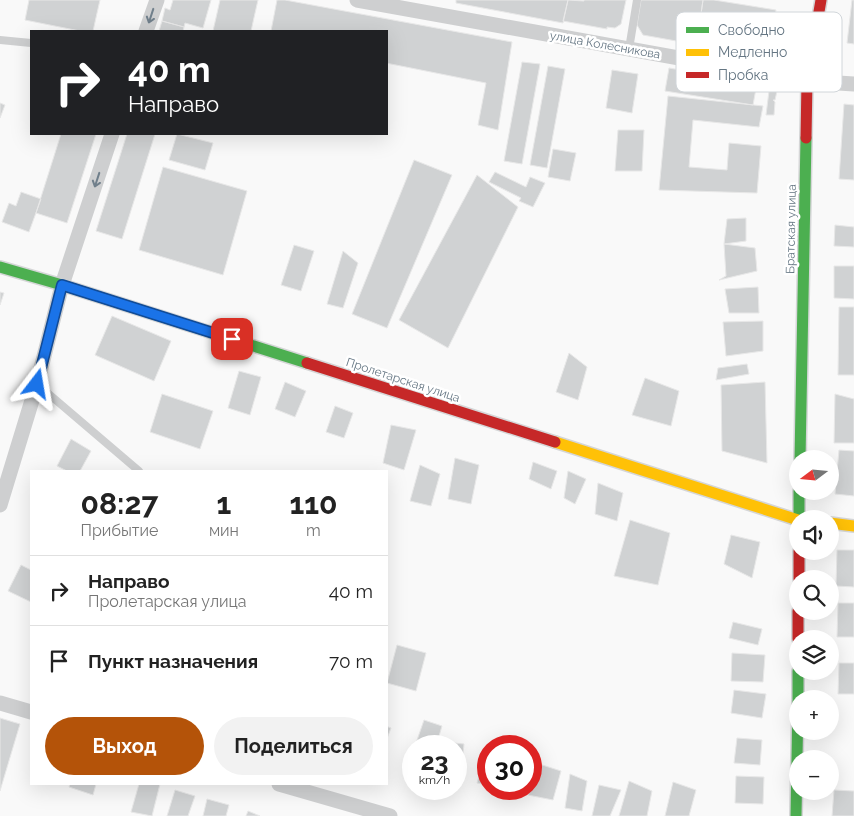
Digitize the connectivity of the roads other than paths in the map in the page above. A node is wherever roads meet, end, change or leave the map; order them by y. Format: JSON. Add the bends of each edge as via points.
{"nodes":[{"id":1,"x":157,"y":0,"type":"edge"},
{"id":2,"x":357,"y":0,"type":"edge"},
{"id":3,"x":637,"y":0,"type":"edge"},
{"id":4,"x":146,"y":30,"type":"edge"},
{"id":5,"x":0,"y":40,"type":"edge"},
{"id":6,"x":30,"y":43,"type":"edge"},
{"id":7,"x":629,"y":49,"type":"junction"},
{"id":8,"x":676,"y":57,"type":"edge"},
{"id":9,"x":807,"y":92,"type":"edge"},
{"id":10,"x":112,"y":135,"type":"edge"},
{"id":11,"x":0,"y":267,"type":"edge"},
{"id":12,"x":62,"y":285,"type":"junction"},
{"id":13,"x":37,"y":384,"type":"junction"},
{"id":14,"x":800,"y":450,"type":"edge"},
{"id":15,"x":138,"y":470,"type":"edge"},
{"id":16,"x":0,"y":505,"type":"edge"},
{"id":17,"x":789,"y":516,"type":"edge"},
{"id":18,"x":839,"y":524,"type":"edge"},
{"id":19,"x":854,"y":526,"type":"edge"},
{"id":20,"x":0,"y":703,"type":"edge"},
{"id":21,"x":30,"y":712,"type":"edge"},
{"id":22,"x":797,"y":740,"type":"edge"},
{"id":23,"x":282,"y":785,"type":"edge"},
{"id":24,"x":390,"y":816,"type":"edge"},
{"id":25,"x":796,"y":816,"type":"edge"}],
"edges":[{"from":1,"to":4,"type":"street","one_way":true},
{"from":2,"to":7,"type":"street","name":"улица Колесникова"},
{"from":3,"to":7,"type":"lane"},
{"from":5,"to":6,"type":"lane"},
{"from":7,"to":8,"type":"street","name":"улица Колесникова"},
{"from":9,"to":14,"type":"main road","name":"Братская улица"},
{"from":10,"to":12,"type":"street","one_way":true},
{"from":11,"to":12,"type":"main road","name":"Пролетарская улица"},
{"from":12,"to":13,"type":"street"},
{"from":12,"to":17,"type":"main road","name":"Пролетарская улица"},
{"from":13,"to":15,"type":"lane"},
{"from":13,"to":16,"type":"street"},
{"from":18,"to":19,"type":"main road"},
{"from":20,"to":21,"type":"street"},
{"from":22,"to":25,"type":"main road"},
{"from":23,"to":24,"type":"street"}]}
